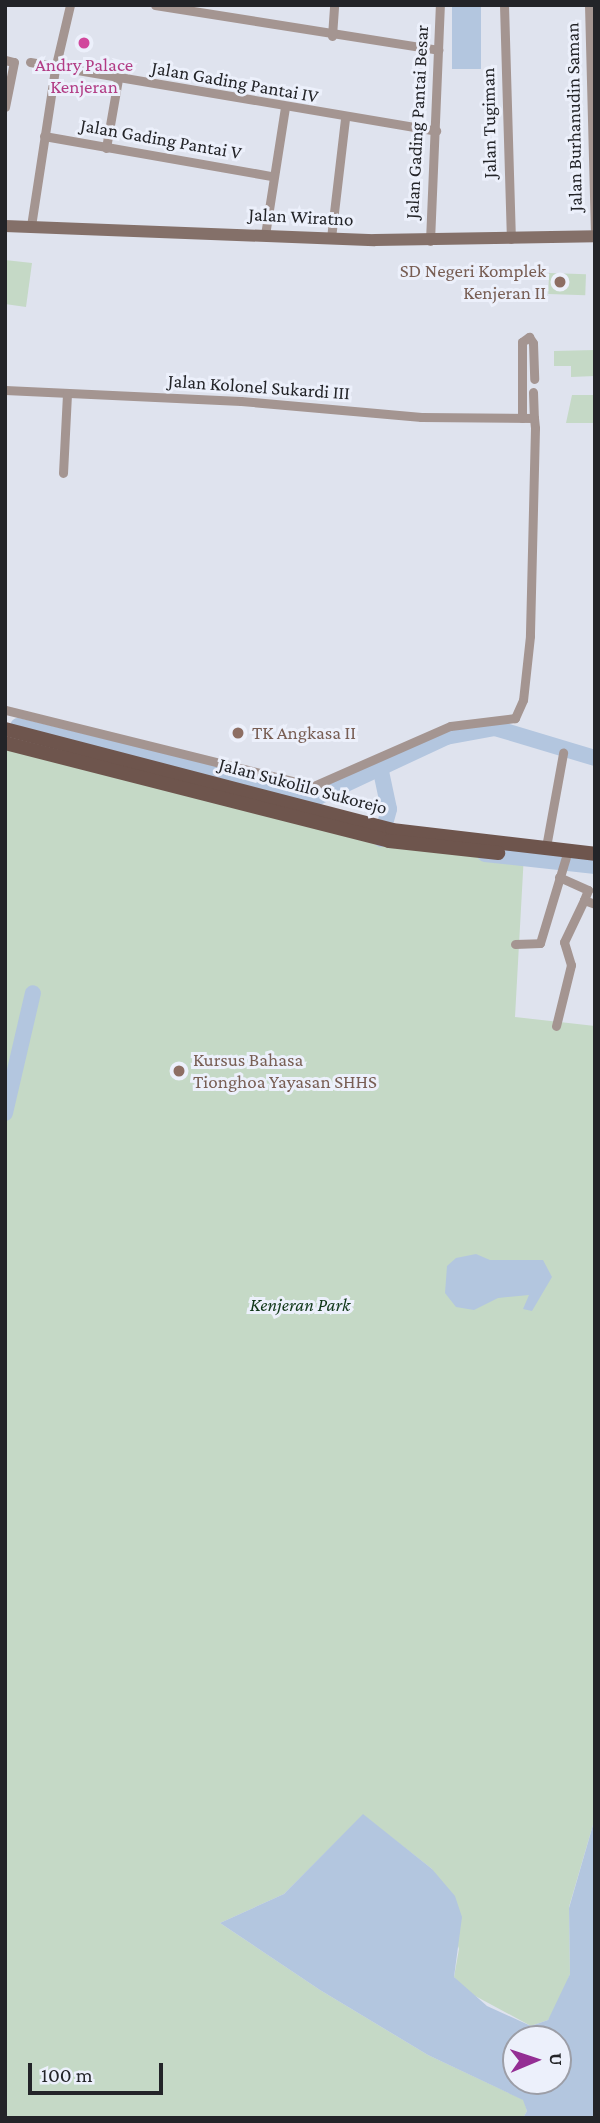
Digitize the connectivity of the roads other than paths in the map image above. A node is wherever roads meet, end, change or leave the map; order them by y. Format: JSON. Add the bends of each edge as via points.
{"nodes":[{"id":1,"x":70,"y":5,"type":"edge"},
{"id":2,"x":157,"y":5,"type":"edge"},
{"id":3,"x":334,"y":5,"type":"edge"},
{"id":4,"x":440,"y":5,"type":"edge"},
{"id":5,"x":504,"y":5,"type":"edge"},
{"id":6,"x":590,"y":5,"type":"edge"},
{"id":7,"x":332,"y":36,"type":"junction"},
{"id":8,"x":438,"y":50,"type":"junction"},
{"id":9,"x":5,"y":60,"type":"edge"},
{"id":10,"x":30,"y":62,"type":"dead end"},
{"id":11,"x":55,"y":69,"type":"junction"},
{"id":12,"x":118,"y":79,"type":"junction"},
{"id":13,"x":5,"y":107,"type":"edge"},
{"id":14,"x":285,"y":107,"type":"junction"},
{"id":15,"x":345,"y":118,"type":"junction"},
{"id":16,"x":436,"y":131,"type":"junction"},
{"id":17,"x":44,"y":136,"type":"junction"},
{"id":18,"x":106,"y":148,"type":"junction"},
{"id":19,"x":272,"y":176,"type":"junction"},
{"id":20,"x":5,"y":226,"type":"edge"},
{"id":21,"x":32,"y":226,"type":"junction"},
{"id":22,"x":595,"y":229,"type":"edge"},
{"id":23,"x":265,"y":235,"type":"junction"},
{"id":24,"x":595,"y":236,"type":"edge"},
{"id":25,"x":331,"y":238,"type":"junction"},
{"id":26,"x":511,"y":239,"type":"junction"},
{"id":27,"x":430,"y":241,"type":"junction"},
{"id":28,"x":534,"y":379,"type":"dead end"},
{"id":29,"x":5,"y":390,"type":"edge"},
{"id":30,"x":534,"y":392,"type":"dead end"},
{"id":31,"x":67,"y":393,"type":"junction"},
{"id":32,"x":522,"y":418,"type":"junction"},
{"id":33,"x":534,"y":418,"type":"junction"},
{"id":34,"x":64,"y":473,"type":"dead end"},
{"id":35,"x":5,"y":710,"type":"edge"},
{"id":36,"x":7,"y":736,"type":"edge"},
{"id":37,"x":563,"y":753,"type":"dead end"},
{"id":38,"x":390,"y":835,"type":"junction"},
{"id":39,"x":546,"y":847,"type":"junction"},
{"id":40,"x":590,"y":858,"type":"edge"},
{"id":41,"x":565,"y":861,"type":"junction"},
{"id":42,"x":559,"y":877,"type":"junction"},
{"id":43,"x":584,"y":900,"type":"junction"},
{"id":44,"x":595,"y":904,"type":"edge"},
{"id":45,"x":515,"y":944,"type":"dead end"},
{"id":46,"x":556,"y":1026,"type":"dead end"}],
"edges":[{"from":1,"to":11,"type":"street"},
{"from":2,"to":7,"type":"street"},
{"from":3,"to":7,"type":"street"},
{"from":4,"to":8,"type":"street","name":"Jalan Gading Pantai Besar"},
{"from":5,"to":26,"type":"street","name":"Jalan Tugiman"},
{"from":6,"to":22,"type":"street","name":"Jalan Burhanudin Saman"},
{"from":7,"to":8,"type":"street"},
{"from":8,"to":16,"type":"street","name":"Jalan Gading Pantai Besar"},
{"from":9,"to":13,"type":"street","via":[[14,62]]},
{"from":10,"to":11,"type":"street","name":"Jalan Gading Pantai IV"},
{"from":11,"to":12,"type":"street","name":"Jalan Gading Pantai IV"},
{"from":11,"to":17,"type":"street"},
{"from":12,"to":14,"type":"street","name":"Jalan Gading Pantai IV"},
{"from":12,"to":18,"type":"street"},
{"from":14,"to":15,"type":"street","name":"Jalan Gading Pantai IV"},
{"from":14,"to":19,"type":"street"},
{"from":15,"to":16,"type":"street","name":"Jalan Gading Pantai IV"},
{"from":15,"to":25,"type":"street"},
{"from":16,"to":27,"type":"street","name":"Jalan Gading Pantai Besar"},
{"from":17,"to":18,"type":"street","name":"Jalan Gading Pantai V"},
{"from":17,"to":21,"type":"street"},
{"from":18,"to":19,"type":"street","name":"Jalan Gading Pantai V"},
{"from":19,"to":23,"type":"street"},
{"from":20,"to":21,"type":"main road","name":"Jalan Wiratno"},
{"from":21,"to":23,"type":"main road","name":"Jalan Wiratno"},
{"from":23,"to":25,"type":"main road","name":"Jalan Wiratno"},
{"from":24,"to":26,"type":"main road","name":"Jalan Wiratno"},
{"from":25,"to":27,"type":"main road","name":"Jalan Wiratno"},
{"from":26,"to":27,"type":"main road","name":"Jalan Wiratno"},
{"from":28,"to":32,"type":"street","via":[[529,337],[522,342]]},
{"from":29,"to":31,"type":"street","name":"Jalan Kolonel Sukardi III"},
{"from":30,"to":33,"type":"street"},
{"from":31,"to":32,"type":"street","name":"Jalan Kolonel Sukardi III","via":[[241,401],[421,417]]},
{"from":31,"to":34,"type":"street"},
{"from":32,"to":33,"type":"street","name":"Jalan Kolonel Sukardi III"},
{"from":33,"to":35,"type":"street","via":[[530,636],[518,715],[450,726],[313,786]]},
{"from":36,"to":38,"type":"main road","name":"Jalan Sukolilo Sukorejo"},
{"from":37,"to":39,"type":"street"},
{"from":38,"to":39,"type":"main road","name":"Jalan Sukolilo Sukorejo"},
{"from":38,"to":41,"type":"main road","name":"Jalan Sukolilo Sukorejo"},
{"from":39,"to":40,"type":"main road","name":"Jalan Sukolilo Sukorejo"},
{"from":40,"to":41,"type":"main road","name":"Jalan Sukolilo Sukorejo"},
{"from":41,"to":42,"type":"street"},
{"from":42,"to":43,"type":"street","via":[[587,890]]},
{"from":42,"to":45,"type":"street","via":[[540,943]]},
{"from":43,"to":44,"type":"street"},
{"from":43,"to":46,"type":"street","via":[[564,942],[571,965]]}]}
